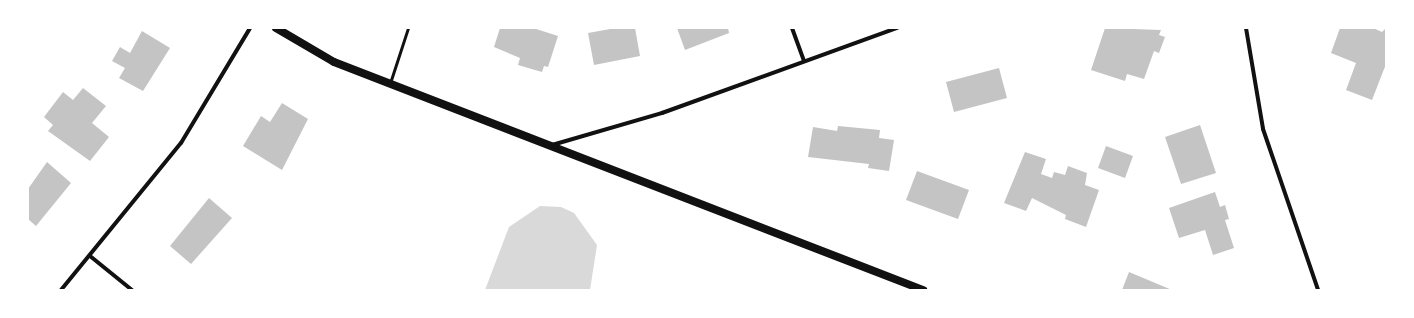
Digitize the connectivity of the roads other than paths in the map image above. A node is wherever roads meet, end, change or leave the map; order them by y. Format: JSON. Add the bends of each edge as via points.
{"nodes":[{"id":1,"x":250,"y":28,"type":"edge"},
{"id":2,"x":276,"y":28,"type":"edge"},
{"id":3,"x":408,"y":28,"type":"edge"},
{"id":4,"x":792,"y":28,"type":"edge"},
{"id":5,"x":897,"y":28,"type":"edge"},
{"id":6,"x":1246,"y":28,"type":"edge"},
{"id":7,"x":804,"y":61,"type":"junction"},
{"id":8,"x":390,"y":83,"type":"junction"},
{"id":9,"x":551,"y":146,"type":"junction"},
{"id":10,"x":90,"y":256,"type":"junction"},
{"id":11,"x":61,"y":290,"type":"edge"},
{"id":12,"x":132,"y":290,"type":"edge"},
{"id":13,"x":923,"y":290,"type":"edge"},
{"id":14,"x":1318,"y":290,"type":"edge"}],
"edges":[{"from":1,"to":10,"type":"street","via":[[181,143]]},
{"from":2,"to":8,"type":"main road","via":[[334,62]]},
{"from":3,"to":8,"type":"lane"},
{"from":4,"to":7,"type":"street"},
{"from":5,"to":7,"type":"street"},
{"from":6,"to":14,"type":"street","via":[[1263,129]]},
{"from":7,"to":9,"type":"street","via":[[662,113]]},
{"from":8,"to":9,"type":"main road"},
{"from":9,"to":13,"type":"main road"},
{"from":10,"to":11,"type":"street"},
{"from":10,"to":12,"type":"street"}]}
